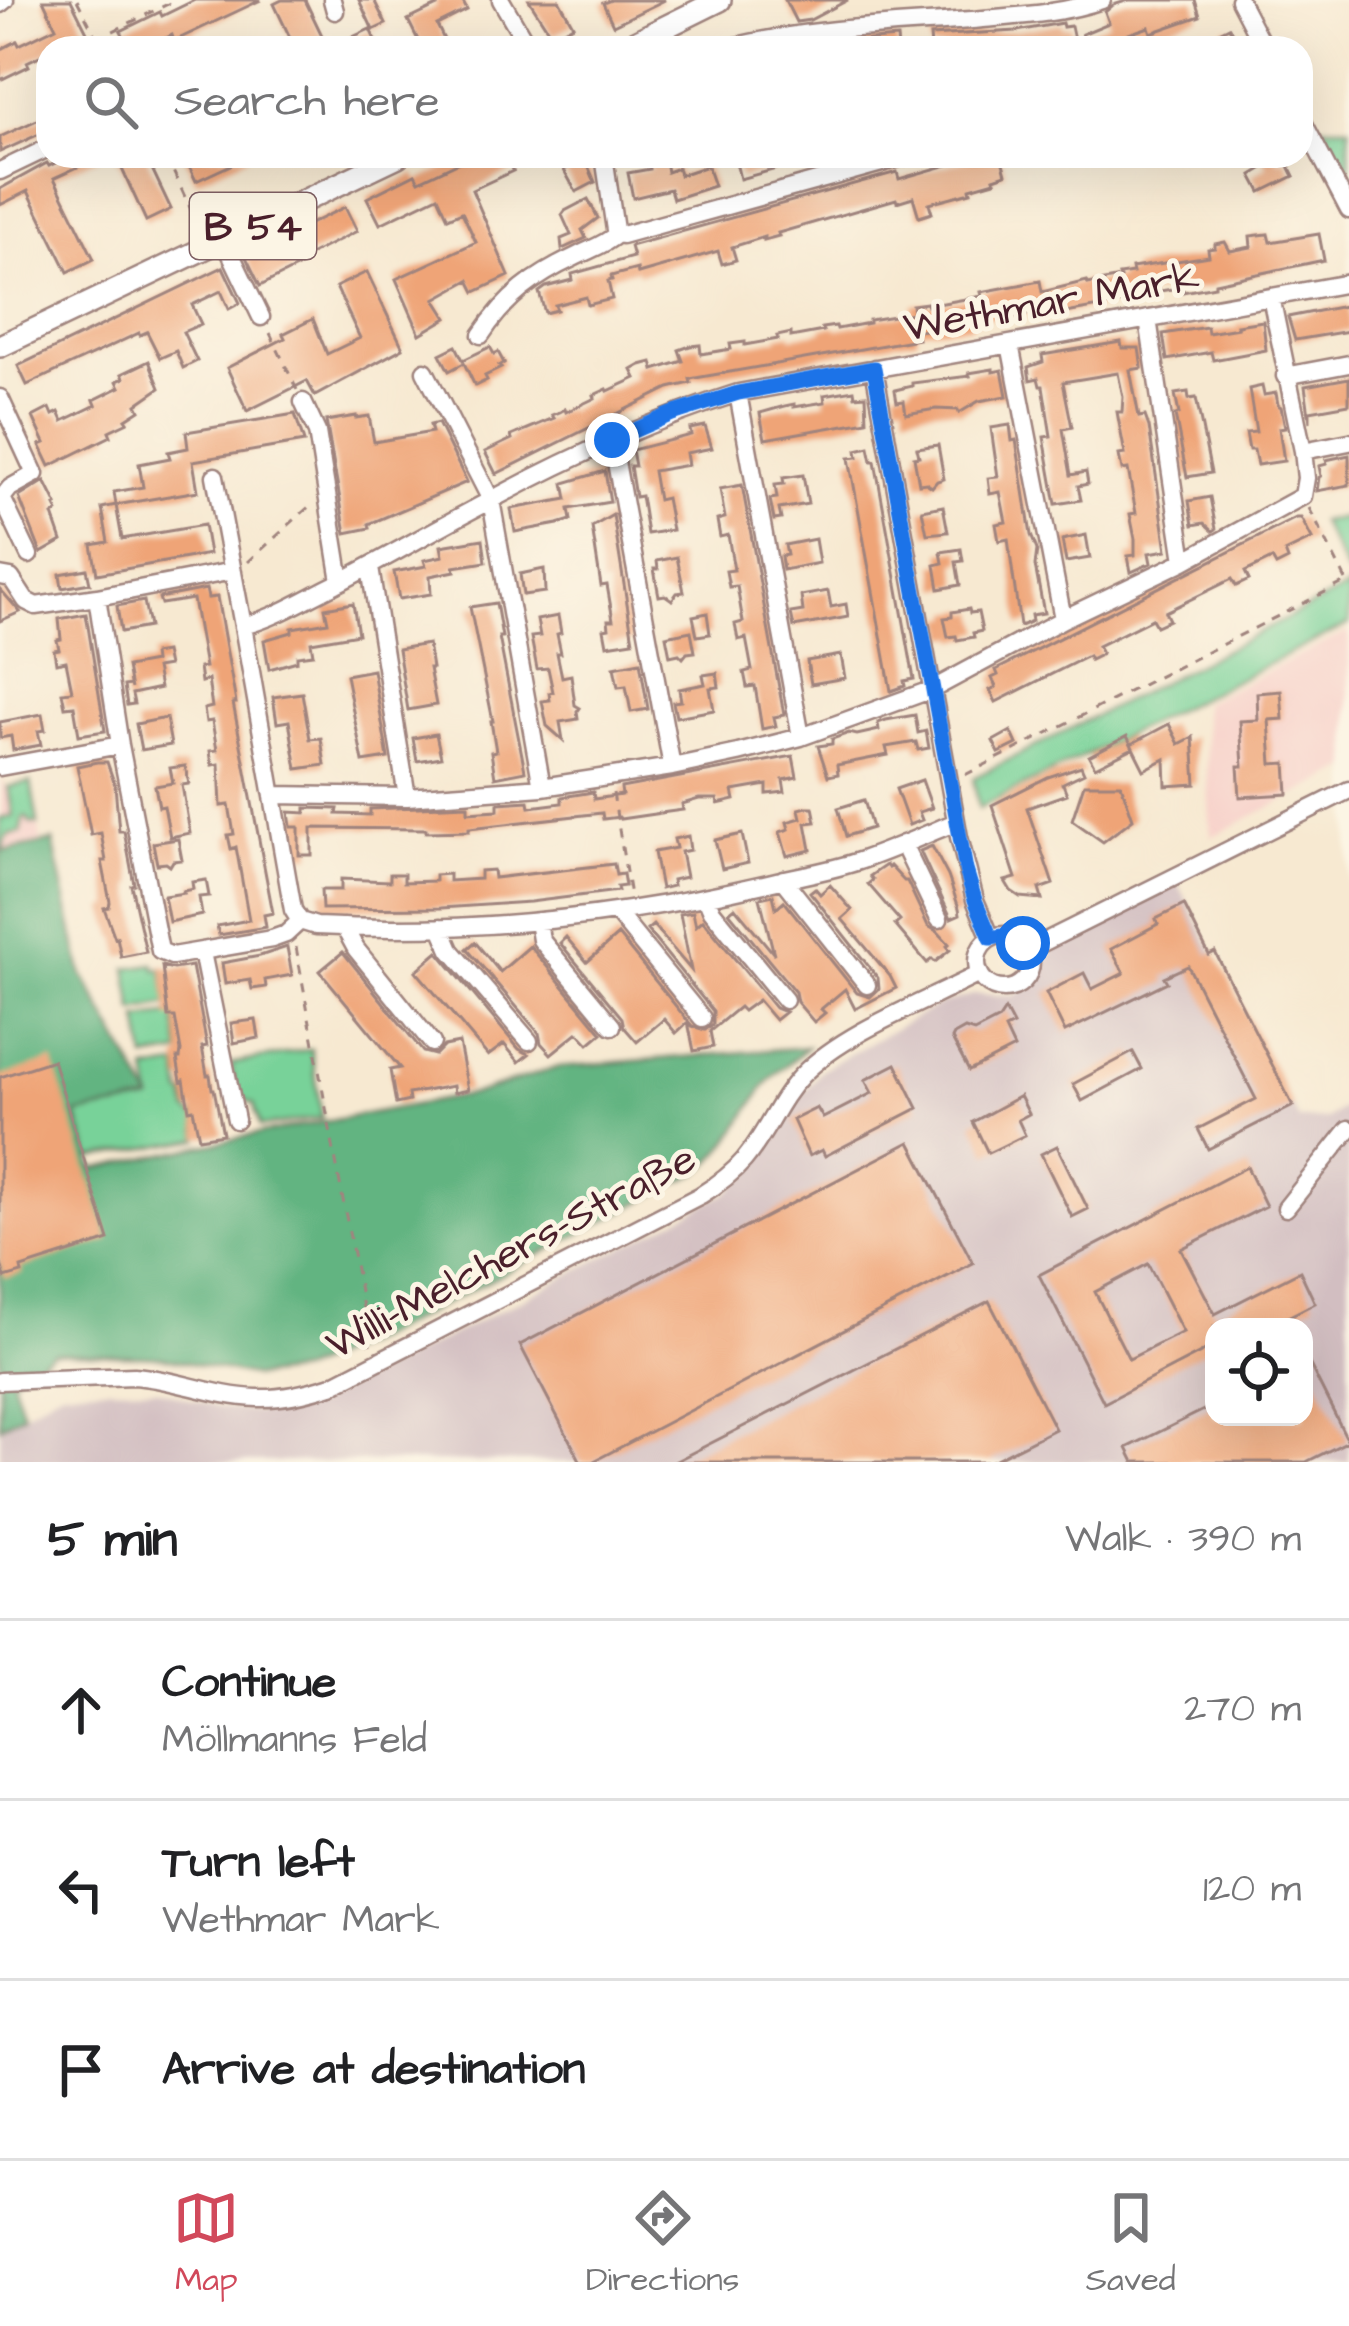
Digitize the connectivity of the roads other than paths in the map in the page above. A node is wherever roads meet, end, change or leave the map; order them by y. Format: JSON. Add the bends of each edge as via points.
{"nodes":[{"id":1,"x":501,"y":0,"type":"edge"},
{"id":2,"x":720,"y":0,"type":"edge"},
{"id":3,"x":1102,"y":0,"type":"edge"},
{"id":4,"x":1239,"y":0,"type":"edge"},
{"id":5,"x":522,"y":36,"type":"edge"},
{"id":6,"x":647,"y":36,"type":"edge"},
{"id":7,"x":791,"y":36,"type":"edge"},
{"id":8,"x":1258,"y":36,"type":"edge"},
{"id":9,"x":1313,"y":140,"type":"edge"},
{"id":10,"x":36,"y":154,"type":"edge"},
{"id":11,"x":373,"y":168,"type":"edge"},
{"id":12,"x":606,"y":168,"type":"edge"},
{"id":13,"x":865,"y":168,"type":"edge"},
{"id":14,"x":0,"y":171,"type":"edge"},
{"id":15,"x":1349,"y":210,"type":"edge"},
{"id":16,"x":616,"y":230,"type":"junction"},
{"id":17,"x":224,"y":240,"type":"junction"},
{"id":18,"x":1349,"y":283,"type":"edge"},
{"id":19,"x":1271,"y":297,"type":"junction"},
{"id":20,"x":261,"y":317,"type":"road end"},
{"id":21,"x":1148,"y":320,"type":"junction"},
{"id":22,"x":481,"y":335,"type":"dead end"},
{"id":23,"x":1010,"y":344,"type":"junction"},
{"id":24,"x":0,"y":346,"type":"edge"},
{"id":25,"x":1349,"y":364,"type":"edge"},
{"id":26,"x":874,"y":368,"type":"junction"},
{"id":27,"x":425,"y":371,"type":"dead end"},
{"id":28,"x":1286,"y":376,"type":"junction"},
{"id":29,"x":738,"y":393,"type":"junction"},
{"id":30,"x":0,"y":398,"type":"edge"},
{"id":31,"x":303,"y":402,"type":"road end"},
{"id":32,"x":612,"y":440,"type":"junction"},
{"id":33,"x":1349,"y":442,"type":"edge"},
{"id":34,"x":1303,"y":452,"type":"junction"},
{"id":35,"x":214,"y":476,"type":"dead end"},
{"id":36,"x":491,"y":500,"type":"junction"},
{"id":37,"x":29,"y":555,"type":"dead end"},
{"id":38,"x":1184,"y":561,"type":"junction"},
{"id":39,"x":370,"y":568,"type":"junction"},
{"id":40,"x":233,"y":571,"type":"junction"},
{"id":41,"x":0,"y":577,"type":"edge"},
{"id":42,"x":341,"y":581,"type":"junction"},
{"id":43,"x":97,"y":598,"type":"junction"},
{"id":44,"x":1063,"y":619,"type":"junction"},
{"id":45,"x":243,"y":626,"type":"junction"},
{"id":46,"x":933,"y":689,"type":"junction"},
{"id":47,"x":801,"y":737,"type":"junction"},
{"id":48,"x":120,"y":745,"type":"junction"},
{"id":49,"x":0,"y":766,"type":"edge"},
{"id":50,"x":672,"y":766,"type":"junction"},
{"id":51,"x":542,"y":788,"type":"junction"},
{"id":52,"x":1349,"y":790,"type":"edge"},
{"id":53,"x":273,"y":795,"type":"junction"},
{"id":54,"x":407,"y":797,"type":"junction"},
{"id":55,"x":956,"y":823,"type":"junction"},
{"id":56,"x":903,"y":844,"type":"junction"},
{"id":57,"x":783,"y":879,"type":"junction"},
{"id":58,"x":706,"y":897,"type":"junction"},
{"id":59,"x":624,"y":910,"type":"junction"},
{"id":60,"x":939,"y":919,"type":"dead end"},
{"id":61,"x":538,"y":921,"type":"junction"},
{"id":62,"x":296,"y":926,"type":"junction"},
{"id":63,"x":344,"y":927,"type":"junction"},
{"id":64,"x":441,"y":927,"type":"junction"},
{"id":65,"x":991,"y":938,"type":"junction"},
{"id":66,"x":1028,"y":950,"type":"junction"},
{"id":67,"x":202,"y":952,"type":"junction"},
{"id":68,"x":979,"y":974,"type":"junction"},
{"id":69,"x":867,"y":985,"type":"dead end"},
{"id":70,"x":785,"y":1000,"type":"dead end"},
{"id":71,"x":702,"y":1018,"type":"dead end"},
{"id":72,"x":612,"y":1026,"type":"dead end"},
{"id":73,"x":530,"y":1041,"type":"dead end"},
{"id":74,"x":432,"y":1042,"type":"dead end"},
{"id":75,"x":236,"y":1120,"type":"dead end"},
{"id":76,"x":1349,"y":1129,"type":"edge"},
{"id":77,"x":1286,"y":1208,"type":"dead end"},
{"id":78,"x":0,"y":1381,"type":"edge"}],
"edges":[{"from":1,"to":5,"type":"street"},
{"from":2,"to":6,"type":"main road"},
{"from":3,"to":7,"type":"street","via":[[1009,17]]},
{"from":4,"to":8,"type":"street"},
{"from":9,"to":15,"type":"street"},
{"from":10,"to":14,"type":"street"},
{"from":11,"to":17,"type":"main road","number":"B 54"},
{"from":12,"to":16,"type":"street"},
{"from":13,"to":16,"type":"street","via":[[628,235]]},
{"from":16,"to":22,"type":"street","via":[[514,294]]},
{"from":17,"to":20,"type":"street"},
{"from":17,"to":24,"type":"main road","number":"B 54"},
{"from":18,"to":19,"type":"street","name":"Wethmar Mark"},
{"from":19,"to":21,"type":"street","name":"Wethmar Mark"},
{"from":19,"to":28,"type":"street"},
{"from":21,"to":23,"type":"street","name":"Wethmar Mark"},
{"from":21,"to":38,"type":"street"},
{"from":23,"to":26,"type":"street","name":"Wethmar Mark"},
{"from":23,"to":44,"type":"street"},
{"from":25,"to":28,"type":"street"},
{"from":26,"to":29,"type":"street","name":"Wethmar Mark"},
{"from":26,"to":46,"type":"street"},
{"from":27,"to":36,"type":"street"},
{"from":28,"to":34,"type":"street"},
{"from":29,"to":32,"type":"street","name":"Wethmar Mark"},
{"from":29,"to":47,"type":"street"},
{"from":30,"to":37,"type":"street","via":[[35,474],[2,498]]},
{"from":31,"to":42,"type":"street","via":[[317,432]]},
{"from":32,"to":36,"type":"street","name":"Wethmar Mark"},
{"from":32,"to":50,"type":"street"},
{"from":33,"to":34,"type":"street"},
{"from":34,"to":38,"type":"street","via":[[1303,496]]},
{"from":35,"to":40,"type":"street"},
{"from":36,"to":39,"type":"street","name":"Wethmar Mark"},
{"from":36,"to":51,"type":"street"},
{"from":38,"to":44,"type":"street"},
{"from":39,"to":42,"type":"street","name":"Wethmar Mark"},
{"from":39,"to":54,"type":"street"},
{"from":40,"to":43,"type":"street"},
{"from":40,"to":45,"type":"street"},
{"from":41,"to":43,"type":"street","via":[[36,606]]},
{"from":42,"to":45,"type":"street","name":"Wethmar Mark"},
{"from":43,"to":48,"type":"street"},
{"from":44,"to":46,"type":"street"},
{"from":45,"to":53,"type":"street"},
{"from":46,"to":47,"type":"street"},
{"from":46,"to":55,"type":"street"},
{"from":47,"to":50,"type":"street"},
{"from":48,"to":49,"type":"street"},
{"from":48,"to":67,"type":"street","via":[[160,951]]},
{"from":50,"to":51,"type":"street"},
{"from":51,"to":54,"type":"street"},
{"from":52,"to":66,"type":"street"},
{"from":53,"to":54,"type":"street"},
{"from":53,"to":62,"type":"street"},
{"from":55,"to":56,"type":"street"},
{"from":55,"to":65,"type":"street"},
{"from":56,"to":57,"type":"street"},
{"from":56,"to":60,"type":"street"},
{"from":57,"to":58,"type":"street"},
{"from":57,"to":69,"type":"street"},
{"from":58,"to":59,"type":"street"},
{"from":58,"to":70,"type":"street"},
{"from":59,"to":61,"type":"street"},
{"from":59,"to":71,"type":"street"},
{"from":61,"to":64,"type":"street"},
{"from":61,"to":72,"type":"street","via":[[541,940]]},
{"from":62,"to":63,"type":"street"},
{"from":62,"to":67,"type":"street","via":[[272,939]]},
{"from":63,"to":64,"type":"street"},
{"from":63,"to":74,"type":"street"},
{"from":64,"to":73,"type":"street"},
{"from":65,"to":66,"type":"street","via":[[1008,935]]},
{"from":65,"to":68,"type":"street","via":[[976,958]]},
{"from":66,"to":68,"type":"street","via":[[1031,966],[1016,987],[999,989]]},
{"from":67,"to":75,"type":"street"},
{"from":68,"to":78,"type":"street","name":"Willi-Melchers-Straße","via":[[815,1063],[716,1186],[332,1385],[276,1398],[134,1376]]},
{"from":76,"to":77,"type":"street"}]}
